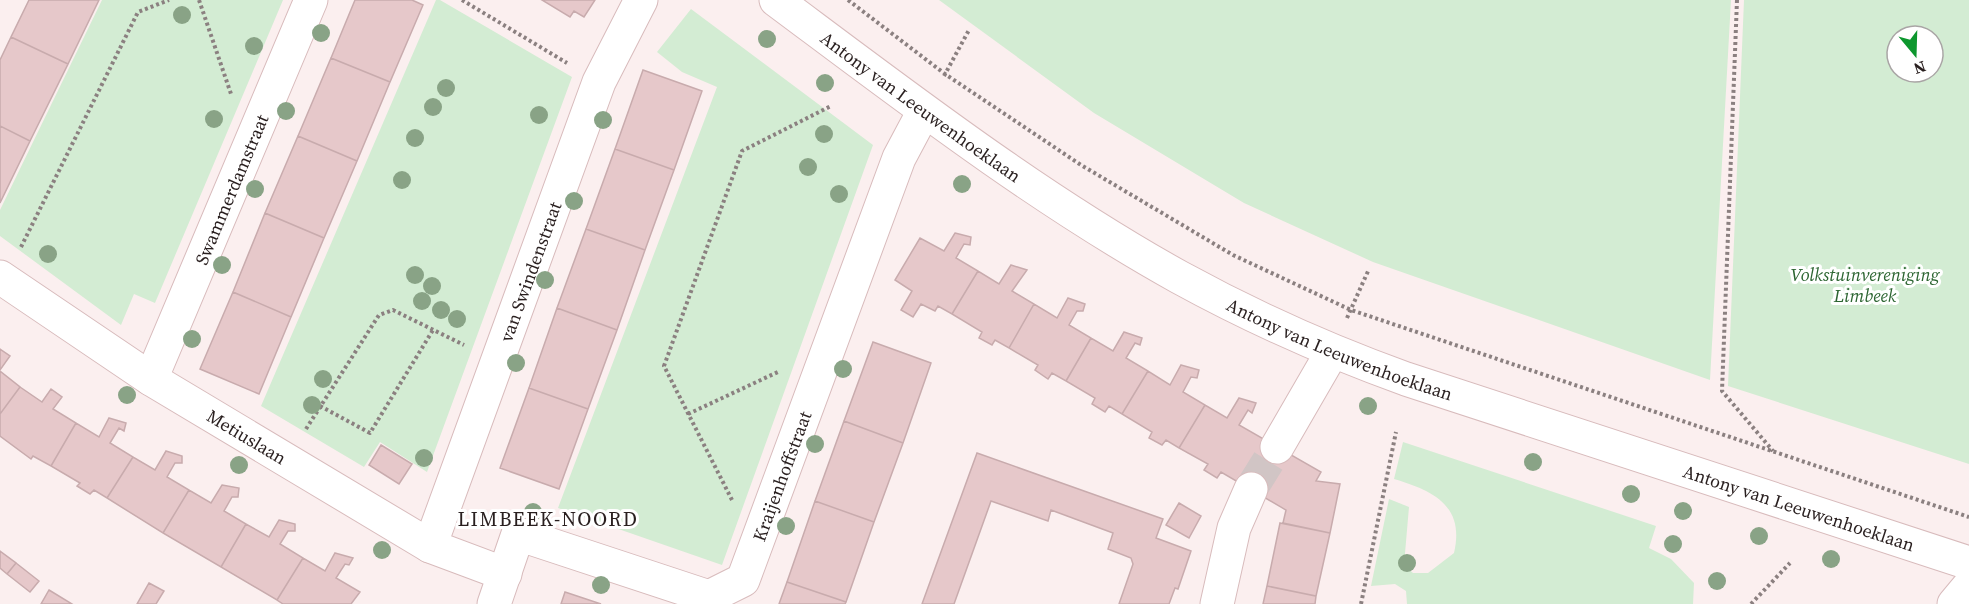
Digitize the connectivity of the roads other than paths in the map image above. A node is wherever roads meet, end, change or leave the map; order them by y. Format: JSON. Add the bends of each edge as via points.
{"nodes":[{"id":1,"x":311,"y":0,"type":"edge"},
{"id":2,"x":641,"y":0,"type":"edge"},
{"id":3,"x":776,"y":0,"type":"edge"},
{"id":4,"x":924,"y":111,"type":"junction"},
{"id":5,"x":2,"y":278,"type":"edge"},
{"id":6,"x":1332,"y":352,"type":"junction"},
{"id":7,"x":152,"y":379,"type":"junction"},
{"id":8,"x":1276,"y":447,"type":"tunnel mouth"},
{"id":9,"x":1251,"y":489,"type":"tunnel mouth"},
{"id":10,"x":430,"y":546,"type":"junction"},
{"id":11,"x":1969,"y":563,"type":"edge"},
{"id":12,"x":505,"y":573,"type":"junction"},
{"id":13,"x":1969,"y":586,"type":"edge"},
{"id":14,"x":494,"y":604,"type":"edge"},
{"id":15,"x":1217,"y":604,"type":"edge"},
{"id":16,"x":1954,"y":604,"type":"edge"}],
"edges":[{"from":1,"to":7,"type":"street","name":"Swammerdamstraat"},
{"from":2,"to":10,"type":"street","name":"van Swindenstraat","via":[[599,82]]},
{"from":3,"to":4,"type":"street","name":"Antony van Leeuwenhoeklaan"},
{"from":4,"to":6,"type":"street","name":"Antony van Leeuwenhoeklaan","via":[[1071,211],[1179,277]]},
{"from":4,"to":12,"type":"street","name":"Kraijenhoffstraat","via":[[899,158],[743,580],[709,597],[518,534]]},
{"from":5,"to":7,"type":"street","name":"Metiuslaan"},
{"from":6,"to":8,"type":"street"},
{"from":6,"to":11,"type":"street","name":"Antony van Leeuwenhoeklaan"},
{"from":7,"to":10,"type":"street","name":"Metiuslaan"},
{"from":9,"to":15,"type":"street","via":[[1234,528]]},
{"from":10,"to":12,"type":"street","name":"Metiuslaan"},
{"from":12,"to":14,"type":"street"},
{"from":13,"to":16,"type":"street"}]}
